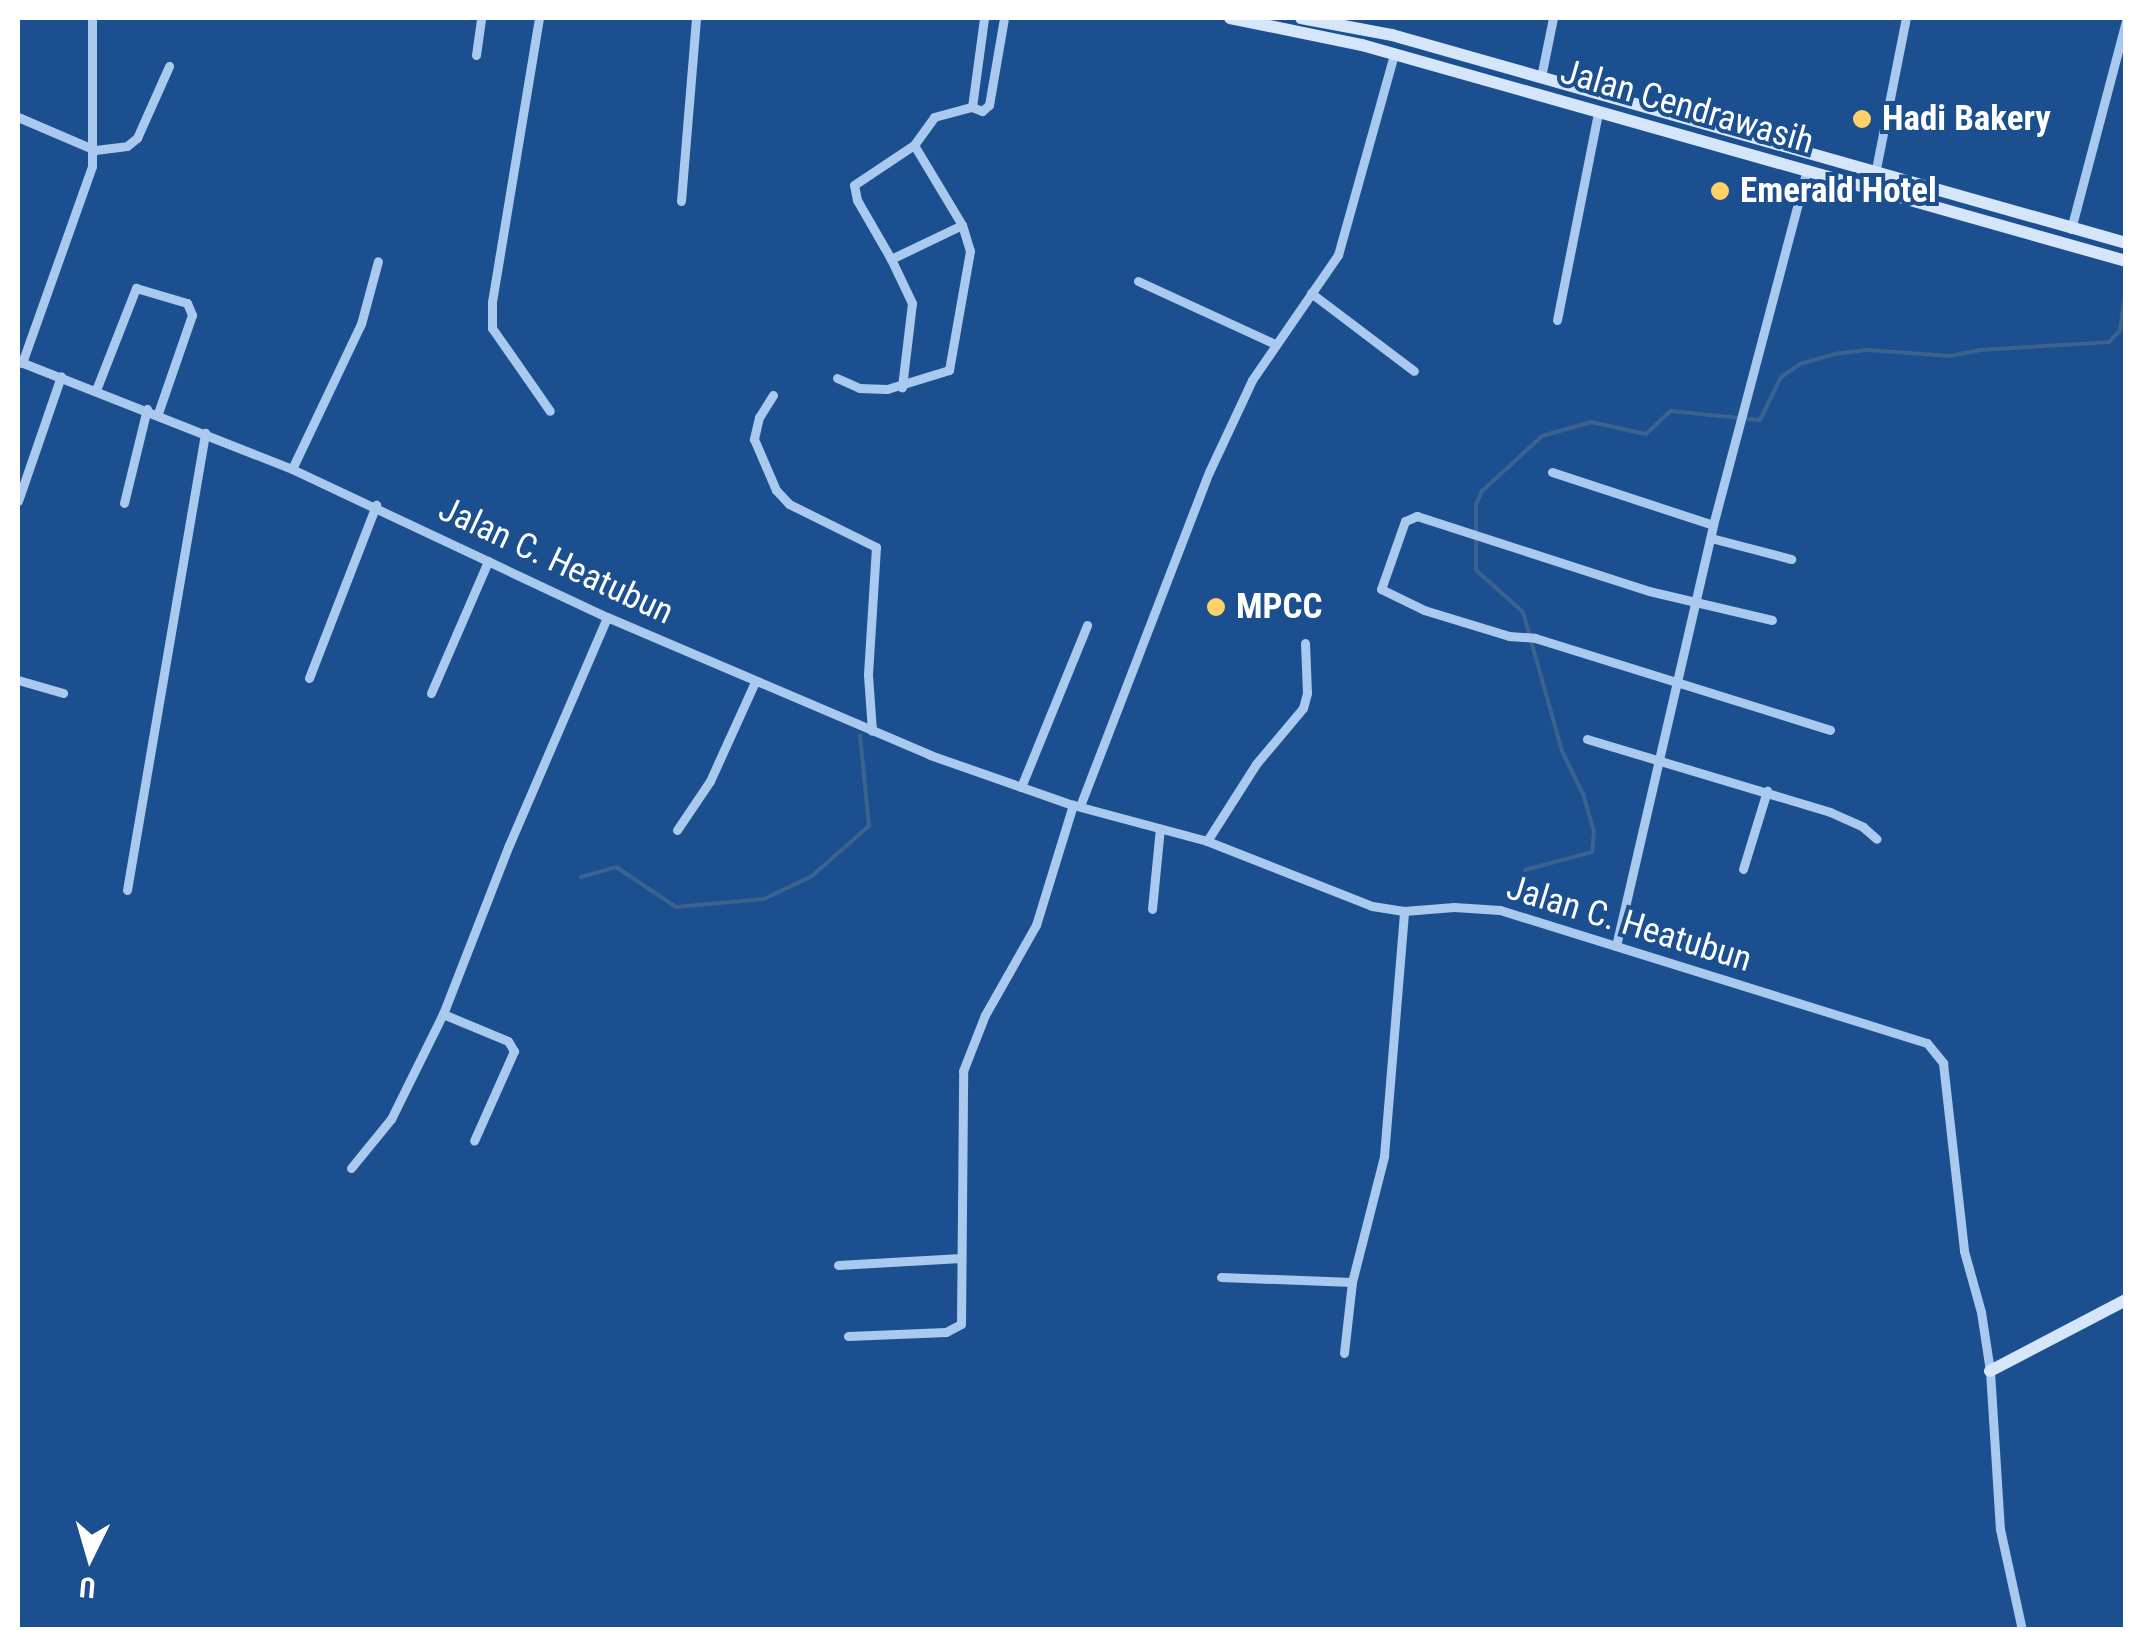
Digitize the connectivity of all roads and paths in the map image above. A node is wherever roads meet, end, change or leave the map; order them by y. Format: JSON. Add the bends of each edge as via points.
{"nodes":[{"id":1,"x":92,"y":18,"type":"edge"},
{"id":2,"x":480,"y":18,"type":"edge"},
{"id":3,"x":539,"y":18,"type":"edge"},
{"id":4,"x":696,"y":18,"type":"edge"},
{"id":5,"x":984,"y":18,"type":"edge"},
{"id":6,"x":1004,"y":18,"type":"edge"},
{"id":7,"x":1230,"y":18,"type":"edge"},
{"id":8,"x":1300,"y":18,"type":"edge"},
{"id":9,"x":1553,"y":18,"type":"edge"},
{"id":10,"x":1906,"y":18,"type":"edge"},
{"id":11,"x":2126,"y":21,"type":"edge"},
{"id":12,"x":476,"y":55,"type":"dead end"},
{"id":13,"x":1394,"y":55,"type":"junction"},
{"id":14,"x":170,"y":66,"type":"dead end"},
{"id":15,"x":1541,"y":78,"type":"junction"},
{"id":16,"x":972,"y":107,"type":"junction"},
{"id":17,"x":1598,"y":113,"type":"junction"},
{"id":18,"x":18,"y":117,"type":"edge"},
{"id":19,"x":914,"y":145,"type":"junction"},
{"id":20,"x":95,"y":150,"type":"junction"},
{"id":21,"x":1806,"y":172,"type":"junction"},
{"id":22,"x":1875,"y":174,"type":"junction"},
{"id":23,"x":681,"y":202,"type":"dead end"},
{"id":24,"x":962,"y":225,"type":"junction"},
{"id":25,"x":2071,"y":229,"type":"junction"},
{"id":26,"x":2126,"y":243,"type":"edge"},
{"id":27,"x":892,"y":259,"type":"junction"},
{"id":28,"x":378,"y":261,"type":"dead end"},
{"id":29,"x":2126,"y":261,"type":"edge"},
{"id":30,"x":1138,"y":281,"type":"dead end"},
{"id":31,"x":1310,"y":293,"type":"junction"},
{"id":32,"x":1557,"y":320,"type":"dead end"},
{"id":33,"x":1275,"y":344,"type":"junction"},
{"id":34,"x":20,"y":362,"type":"edge"},
{"id":35,"x":1414,"y":371,"type":"dead end"},
{"id":36,"x":61,"y":376,"type":"junction"},
{"id":37,"x":837,"y":378,"type":"dead end"},
{"id":38,"x":902,"y":387,"type":"junction"},
{"id":39,"x":96,"y":390,"type":"junction"},
{"id":40,"x":773,"y":395,"type":"dead end"},
{"id":41,"x":147,"y":408,"type":"junction"},
{"id":42,"x":550,"y":411,"type":"dead end"},
{"id":43,"x":158,"y":413,"type":"junction"},
{"id":44,"x":205,"y":432,"type":"junction"},
{"id":45,"x":292,"y":469,"type":"junction"},
{"id":46,"x":1552,"y":472,"type":"dead end"},
{"id":47,"x":18,"y":501,"type":"edge"},
{"id":48,"x":124,"y":503,"type":"dead end"},
{"id":49,"x":376,"y":505,"type":"junction"},
{"id":50,"x":1713,"y":525,"type":"junction"},
{"id":51,"x":1711,"y":538,"type":"junction"},
{"id":52,"x":1791,"y":559,"type":"dead end"},
{"id":53,"x":488,"y":561,"type":"junction"},
{"id":54,"x":1695,"y":604,"type":"junction"},
{"id":55,"x":607,"y":618,"type":"junction"},
{"id":56,"x":1772,"y":620,"type":"dead end"},
{"id":57,"x":1087,"y":625,"type":"dead end"},
{"id":58,"x":1304,"y":643,"type":"dead end"},
{"id":59,"x":309,"y":678,"type":"dead end"},
{"id":60,"x":18,"y":680,"type":"edge"},
{"id":61,"x":755,"y":682,"type":"junction"},
{"id":62,"x":1677,"y":683,"type":"junction"},
{"id":63,"x":63,"y":694,"type":"dead end"},
{"id":64,"x":431,"y":694,"type":"dead end"},
{"id":65,"x":872,"y":730,"type":"junction"},
{"id":66,"x":1830,"y":730,"type":"dead end"},
{"id":67,"x":1588,"y":739,"type":"dead end"},
{"id":68,"x":1657,"y":758,"type":"junction"},
{"id":69,"x":1020,"y":787,"type":"junction"},
{"id":70,"x":1767,"y":791,"type":"junction"},
{"id":71,"x":1076,"y":805,"type":"junction"},
{"id":72,"x":1160,"y":828,"type":"junction"},
{"id":73,"x":677,"y":830,"type":"dead end"},
{"id":74,"x":1877,"y":839,"type":"dead end"},
{"id":75,"x":1208,"y":841,"type":"junction"},
{"id":76,"x":1742,"y":869,"type":"dead end"},
{"id":77,"x":127,"y":890,"type":"dead end"},
{"id":78,"x":1152,"y":909,"type":"dead end"},
{"id":79,"x":1404,"y":911,"type":"junction"},
{"id":80,"x":1616,"y":946,"type":"junction"},
{"id":81,"x":443,"y":1014,"type":"junction"},
{"id":82,"x":474,"y":1141,"type":"dead end"},
{"id":83,"x":350,"y":1168,"type":"dead end"},
{"id":84,"x":961,"y":1258,"type":"junction"},
{"id":85,"x":838,"y":1265,"type":"dead end"},
{"id":86,"x":1221,"y":1276,"type":"dead end"},
{"id":87,"x":1352,"y":1282,"type":"junction"},
{"id":88,"x":2126,"y":1300,"type":"edge"},
{"id":89,"x":848,"y":1336,"type":"dead end"},
{"id":90,"x":1344,"y":1353,"type":"dead end"},
{"id":91,"x":1990,"y":1371,"type":"junction"},
{"id":92,"x":2022,"y":1630,"type":"edge"}],
"edges":[{"from":1,"to":20,"type":"street"},
{"from":2,"to":12,"type":"street"},
{"from":3,"to":42,"type":"street","via":[[492,328]]},
{"from":4,"to":23,"type":"street"},
{"from":5,"to":16,"type":"street"},
{"from":6,"to":16,"type":"street","via":[[989,106]]},
{"from":7,"to":13,"type":"main road","name":"Jalan Cendrawasih"},
{"from":8,"to":15,"type":"main road","name":"Jalan Cendrawasih","via":[[1392,35]]},
{"from":9,"to":15,"type":"street"},
{"from":10,"to":22,"type":"street"},
{"from":11,"to":25,"type":"street"},
{"from":13,"to":17,"type":"main road","name":"Jalan Cendrawasih"},
{"from":13,"to":31,"type":"street","via":[[1338,255]]},
{"from":14,"to":20,"type":"street","via":[[133,143]]},
{"from":15,"to":22,"type":"main road","name":"Jalan Cendrawasih"},
{"from":16,"to":19,"type":"street","via":[[934,116]]},
{"from":17,"to":21,"type":"main road","name":"Jalan Cendrawasih"},
{"from":17,"to":32,"type":"street"},
{"from":18,"to":20,"type":"street"},
{"from":19,"to":24,"type":"street"},
{"from":19,"to":27,"type":"street","via":[[853,188]]},
{"from":20,"to":34,"type":"street"},
{"from":21,"to":29,"type":"main road","name":"Jalan Cendrawasih"},
{"from":21,"to":50,"type":"street"},
{"from":22,"to":25,"type":"main road","name":"Jalan Cendrawasih"},
{"from":24,"to":27,"type":"street"},
{"from":24,"to":38,"type":"street","via":[[970,244],[952,366]]},
{"from":25,"to":26,"type":"main road","name":"Jalan Cendrawasih"},
{"from":27,"to":38,"type":"street","via":[[912,303]]},
{"from":28,"to":45,"type":"street","via":[[361,324]]},
{"from":30,"to":33,"type":"street"},
{"from":31,"to":33,"type":"street"},
{"from":31,"to":35,"type":"street"},
{"from":33,"to":71,"type":"street","via":[[1209,472]]},
{"from":34,"to":36,"type":"street","name":"Jalan C. Heatubun"},
{"from":36,"to":39,"type":"street","name":"Jalan C. Heatubun"},
{"from":36,"to":47,"type":"street"},
{"from":37,"to":38,"type":"street","via":[[865,389]]},
{"from":39,"to":41,"type":"street","name":"Jalan C. Heatubun"},
{"from":39,"to":43,"type":"street","via":[[136,288],[188,302],[192,315]]},
{"from":40,"to":65,"type":"street","via":[[754,438],[776,490],[789,504],[876,548],[868,675]]},
{"from":41,"to":43,"type":"street","name":"Jalan C. Heatubun"},
{"from":41,"to":48,"type":"street"},
{"from":43,"to":44,"type":"street","name":"Jalan C. Heatubun"},
{"from":44,"to":45,"type":"street","name":"Jalan C. Heatubun"},
{"from":44,"to":77,"type":"street"},
{"from":45,"to":49,"type":"street","name":"Jalan C. Heatubun"},
{"from":46,"to":50,"type":"street"},
{"from":49,"to":53,"type":"street","name":"Jalan C. Heatubun"},
{"from":49,"to":59,"type":"street"},
{"from":50,"to":51,"type":"street"},
{"from":51,"to":52,"type":"street"},
{"from":51,"to":54,"type":"street"},
{"from":53,"to":55,"type":"street","name":"Jalan C. Heatubun"},
{"from":53,"to":64,"type":"street"},
{"from":54,"to":56,"type":"street"},
{"from":54,"to":62,"type":"street"},
{"from":54,"to":62,"type":"street","via":[[1417,516],[1406,520],[1383,578],[1381,589],[1418,608]]},
{"from":55,"to":61,"type":"street","name":"Jalan C. Heatubun"},
{"from":55,"to":81,"type":"street"},
{"from":57,"to":69,"type":"street"},
{"from":58,"to":75,"type":"street","via":[[1303,708],[1256,764]]},
{"from":60,"to":63,"type":"street"},
{"from":61,"to":65,"type":"street","name":"Jalan C. Heatubun"},
{"from":61,"to":73,"type":"street","via":[[710,781]]},
{"from":62,"to":66,"type":"street"},
{"from":62,"to":68,"type":"street"},
{"from":65,"to":69,"type":"street","name":"Jalan C. Heatubun"},
{"from":67,"to":68,"type":"street"},
{"from":68,"to":70,"type":"street"},
{"from":68,"to":80,"type":"street"},
{"from":69,"to":71,"type":"street","name":"Jalan C. Heatubun"},
{"from":70,"to":74,"type":"street","via":[[1854,821]]},
{"from":70,"to":76,"type":"street"},
{"from":71,"to":72,"type":"street","name":"Jalan C. Heatubun"},
{"from":71,"to":84,"type":"street","via":[[1036,925],[964,1062]]},
{"from":72,"to":75,"type":"street","name":"Jalan C. Heatubun"},
{"from":72,"to":78,"type":"street"},
{"from":75,"to":79,"type":"street","name":"Jalan C. Heatubun","via":[[1340,894]]},
{"from":79,"to":80,"type":"street","name":"Jalan C. Heatubun","via":[[1500,910]]},
{"from":79,"to":87,"type":"street","via":[[1386,1138]]},
{"from":80,"to":91,"type":"street","name":"Jalan C. Heatubun","via":[[1927,1043],[1943,1062],[1964,1251]]},
{"from":81,"to":82,"type":"street","via":[[508,1041],[514,1051]]},
{"from":81,"to":83,"type":"street","via":[[391,1118]]},
{"from":84,"to":85,"type":"street"},
{"from":84,"to":89,"type":"street","via":[[961,1324],[946,1332]]},
{"from":86,"to":87,"type":"street"},
{"from":87,"to":90,"type":"street"},
{"from":88,"to":91,"type":"main road"},
{"from":91,"to":92,"type":"street","name":"Jalan C. Heatubun","via":[[2000,1529]]}]}
